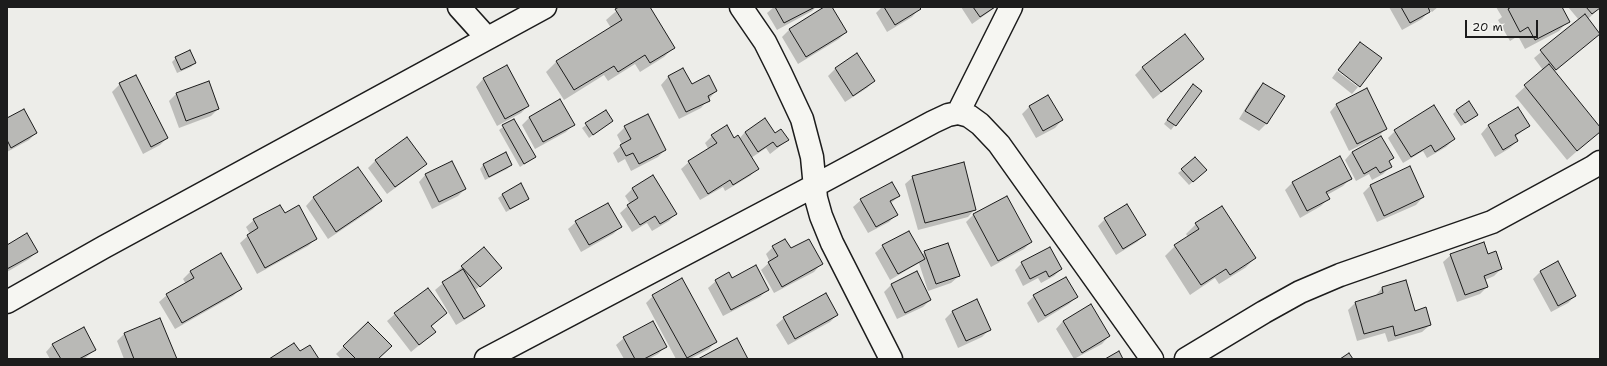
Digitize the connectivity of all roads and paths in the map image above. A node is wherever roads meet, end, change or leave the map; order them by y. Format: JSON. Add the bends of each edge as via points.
{"nodes":[{"id":1,"x":459,"y":7,"type":"edge"},
{"id":2,"x":546,"y":7,"type":"edge"},
{"id":3,"x":741,"y":7,"type":"edge"},
{"id":4,"x":1011,"y":7,"type":"edge"},
{"id":5,"x":487,"y":38,"type":"junction"},
{"id":6,"x":958,"y":113,"type":"junction"},
{"id":7,"x":1598,"y":169,"type":"edge"},
{"id":8,"x":814,"y":186,"type":"junction"},
{"id":9,"x":7,"y":302,"type":"edge"},
{"id":10,"x":486,"y":359,"type":"edge"},
{"id":11,"x":891,"y":359,"type":"edge"},
{"id":12,"x":1152,"y":359,"type":"edge"},
{"id":13,"x":1186,"y":359,"type":"edge"}],
"edges":[{"from":1,"to":5,"type":"street"},
{"from":2,"to":5,"type":"street"},
{"from":3,"to":8,"type":"street","via":[[765,42],[802,119],[812,156]]},
{"from":4,"to":6,"type":"street"},
{"from":5,"to":9,"type":"street"},
{"from":6,"to":8,"type":"street","via":[[933,122]]},
{"from":6,"to":12,"type":"street","via":[[969,116],[980,124],[999,144]]},
{"from":7,"to":13,"type":"street","via":[[1492,222],[1340,275],[1300,292]]},
{"from":8,"to":10,"type":"street"},
{"from":8,"to":11,"type":"street","via":[[821,216],[832,243]]}]}
